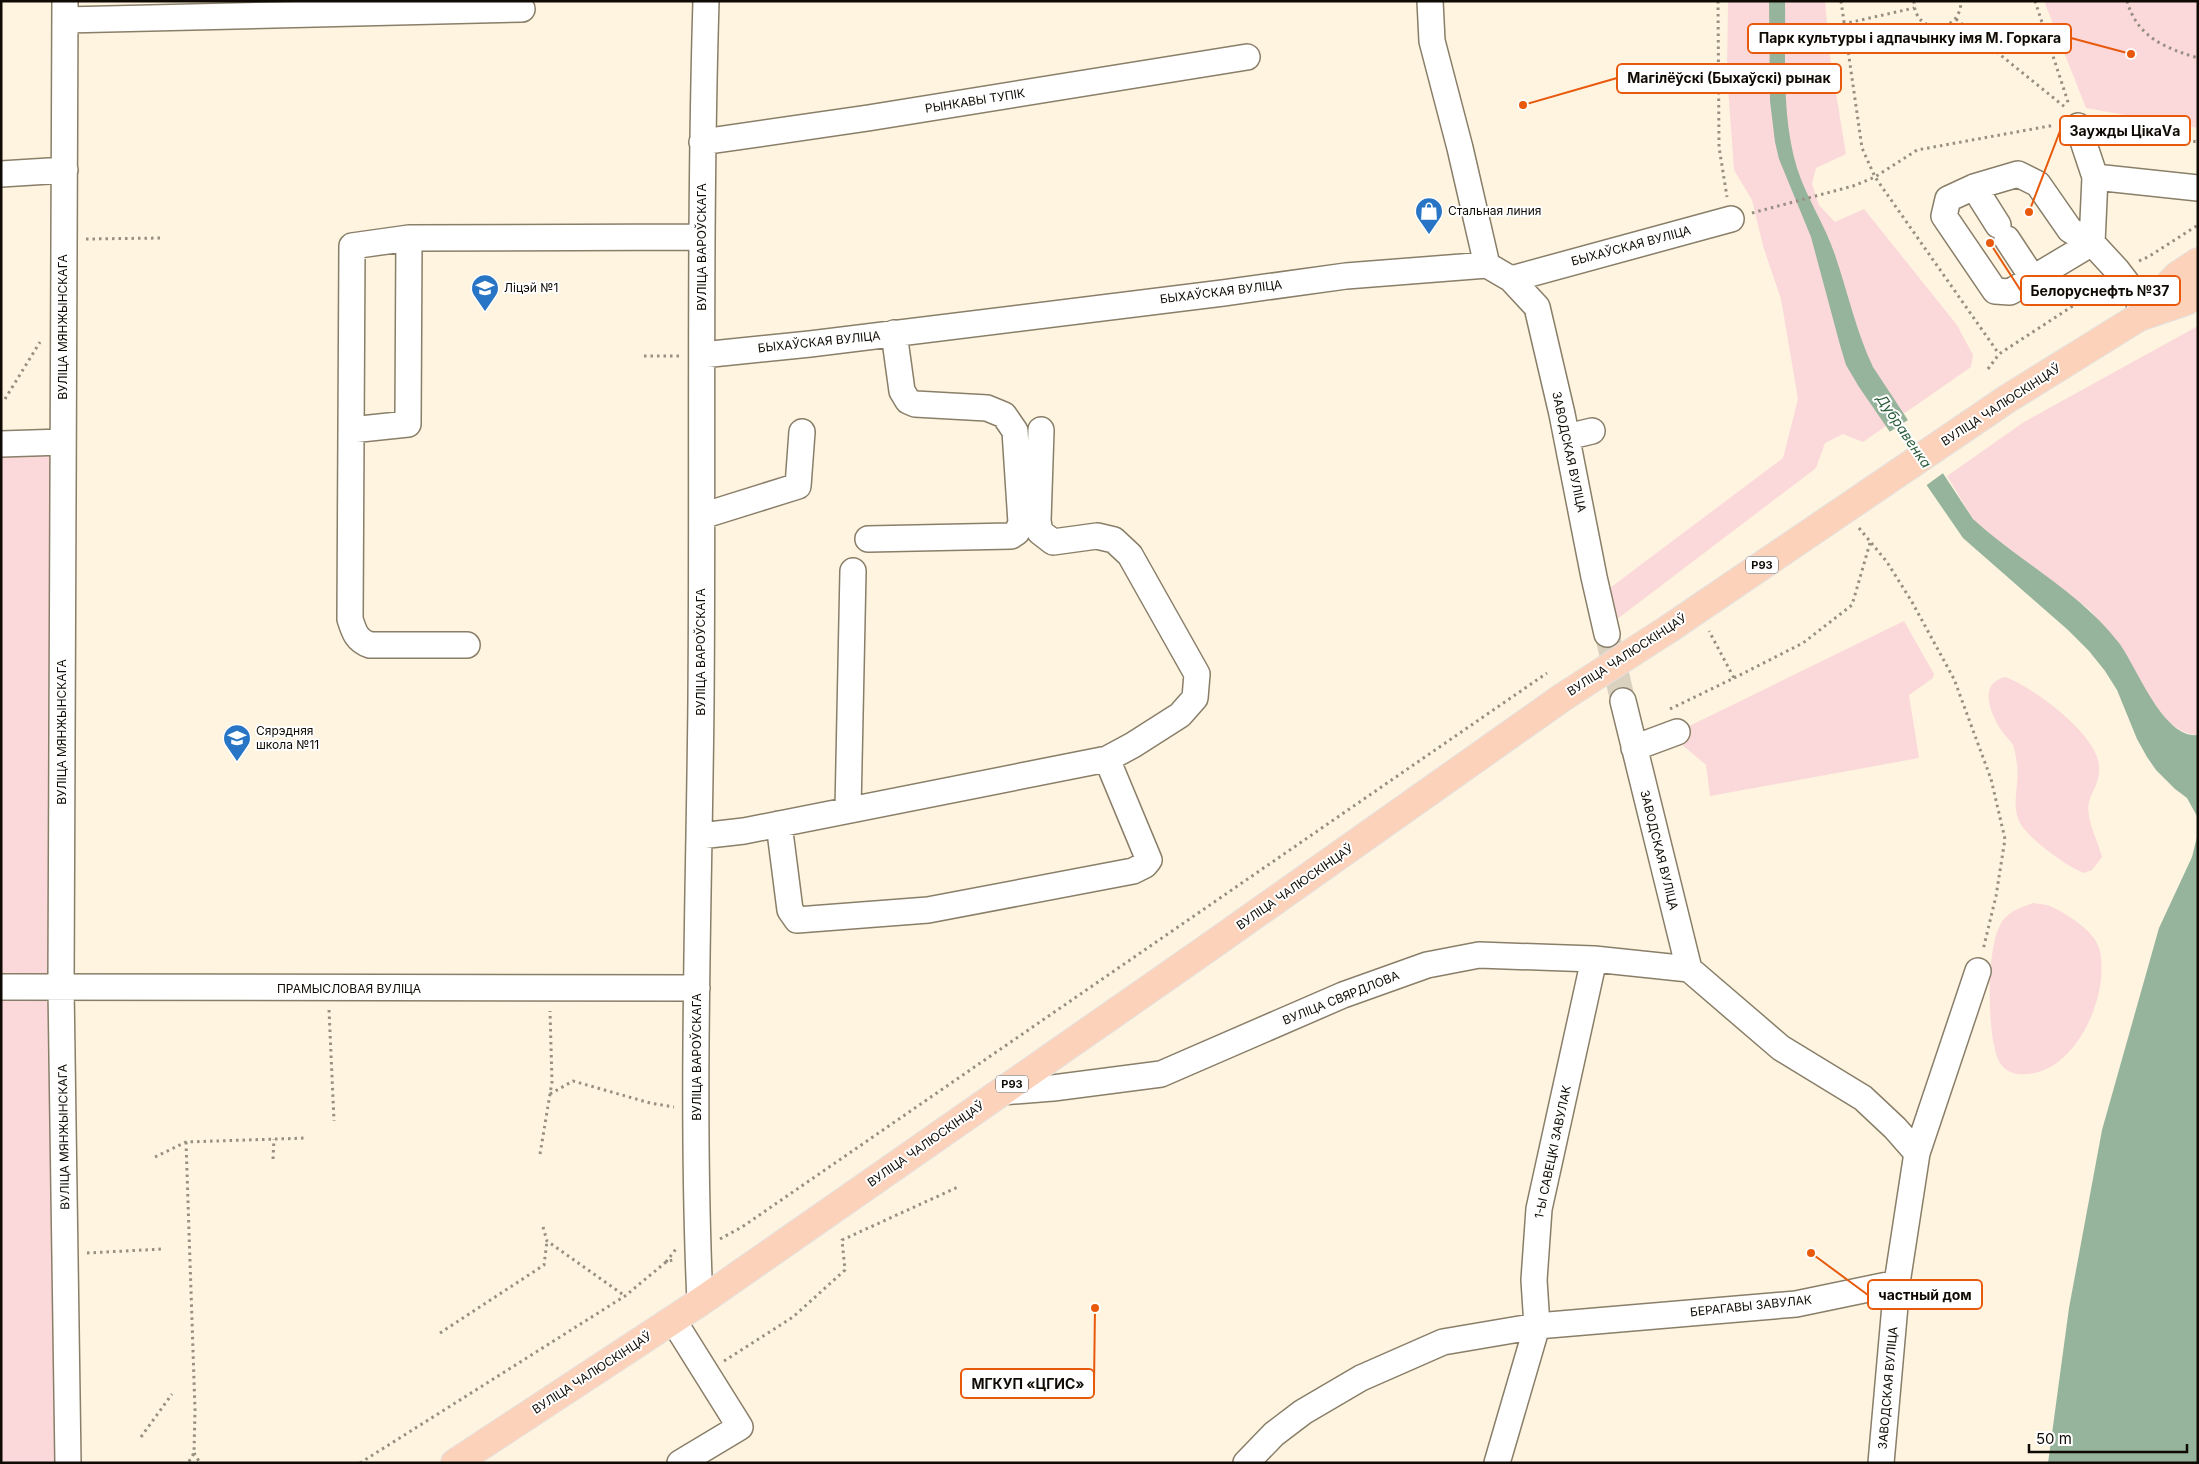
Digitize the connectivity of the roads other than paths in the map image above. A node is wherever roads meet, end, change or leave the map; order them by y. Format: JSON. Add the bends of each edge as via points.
{"nodes":[{"id":1,"x":706,"y":1,"type":"edge"},
{"id":2,"x":1430,"y":1,"type":"edge"},
{"id":3,"x":522,"y":9,"type":"dead end"},
{"id":4,"x":65,"y":11,"type":"edge"},
{"id":5,"x":1247,"y":58,"type":"dead end"},
{"id":6,"x":2078,"y":126,"type":"road end"},
{"id":7,"x":702,"y":142,"type":"junction"},
{"id":8,"x":65,"y":170,"type":"junction"},
{"id":9,"x":1,"y":174,"type":"edge"},
{"id":10,"x":2094,"y":177,"type":"junction"},
{"id":11,"x":1974,"y":187,"type":"junction"},
{"id":12,"x":2198,"y":188,"type":"edge"},
{"id":13,"x":1731,"y":219,"type":"road end"},
{"id":14,"x":702,"y":237,"type":"junction"},
{"id":15,"x":409,"y":238,"type":"junction"},
{"id":16,"x":2092,"y":243,"type":"junction"},
{"id":17,"x":2198,"y":262,"type":"edge"},
{"id":18,"x":1487,"y":264,"type":"junction"},
{"id":19,"x":2032,"y":277,"type":"junction"},
{"id":20,"x":1511,"y":279,"type":"junction"},
{"id":21,"x":2198,"y":293,"type":"edge"},
{"id":22,"x":2138,"y":316,"type":"junction"},
{"id":23,"x":894,"y":333,"type":"junction"},
{"id":24,"x":693,"y":355,"type":"junction"},
{"id":25,"x":351,"y":430,"type":"junction"},
{"id":26,"x":1041,"y":430,"type":"dead end"},
{"id":27,"x":1592,"y":430,"type":"dead end"},
{"id":28,"x":802,"y":432,"type":"dead end"},
{"id":29,"x":1567,"y":437,"type":"junction"},
{"id":30,"x":62,"y":442,"type":"junction"},
{"id":31,"x":1,"y":444,"type":"edge"},
{"id":32,"x":702,"y":516,"type":"junction"},
{"id":33,"x":868,"y":539,"type":"dead end"},
{"id":34,"x":854,"y":571,"type":"dead end"},
{"id":35,"x":1607,"y":634,"type":"tunnel mouth"},
{"id":36,"x":467,"y":645,"type":"dead end"},
{"id":37,"x":1623,"y":701,"type":"tunnel mouth"},
{"id":38,"x":1671,"y":722,"type":"road end"},
{"id":39,"x":1634,"y":748,"type":"junction"},
{"id":40,"x":1107,"y":759,"type":"junction"},
{"id":41,"x":848,"y":810,"type":"junction"},
{"id":42,"x":779,"y":824,"type":"junction"},
{"id":43,"x":700,"y":836,"type":"junction"},
{"id":44,"x":1594,"y":959,"type":"junction"},
{"id":45,"x":1689,"y":969,"type":"junction"},
{"id":46,"x":1978,"y":971,"type":"road end"},
{"id":47,"x":1,"y":987,"type":"edge"},
{"id":48,"x":61,"y":987,"type":"junction"},
{"id":49,"x":698,"y":988,"type":"junction"},
{"id":50,"x":1001,"y":1092,"type":"junction"},
{"id":51,"x":1916,"y":1153,"type":"junction"},
{"id":52,"x":1897,"y":1283,"type":"junction"},
{"id":53,"x":700,"y":1302,"type":"junction"},
{"id":54,"x":673,"y":1320,"type":"junction"},
{"id":55,"x":1537,"y":1326,"type":"junction"},
{"id":56,"x":68,"y":1463,"type":"edge"},
{"id":57,"x":455,"y":1463,"type":"edge"},
{"id":58,"x":680,"y":1463,"type":"edge"},
{"id":59,"x":1246,"y":1463,"type":"edge"},
{"id":60,"x":1498,"y":1463,"type":"edge"},
{"id":61,"x":1881,"y":1463,"type":"edge"}],
"edges":[{"from":1,"to":7,"type":"street","name":"ВУЛІЦА ВАРОЎСКАГА"},
{"from":2,"to":18,"type":"street","via":[[1432,41]]},
{"from":3,"to":4,"type":"street"},
{"from":4,"to":8,"type":"street","name":"ВУЛІЦА МЯНЖЫНСКАГА"},
{"from":5,"to":7,"type":"street","name":"РЫНКАВЫ ТУПІК"},
{"from":6,"to":10,"type":"street"},
{"from":7,"to":14,"type":"street","name":"ВУЛІЦА ВАРОЎСКАГА"},
{"from":8,"to":9,"type":"street"},
{"from":8,"to":30,"type":"street","name":"ВУЛІЦА МЯНЖЫНСКАГА"},
{"from":10,"to":12,"type":"street"},
{"from":10,"to":16,"type":"street"},
{"from":11,"to":16,"type":"street","via":[[2018,174],[2038,184],[2070,230]]},
{"from":11,"to":19,"type":"street"},
{"from":11,"to":19,"type":"street","via":[[1948,200],[1944,216],[1995,291],[2010,292]]},
{"from":13,"to":20,"type":"street","name":"БЫХАЎСКАЯ ВУЛІЦА"},
{"from":14,"to":15,"type":"street"},
{"from":14,"to":24,"type":"street","name":"ВУЛІЦА ВАРОЎСКАГА"},
{"from":15,"to":25,"type":"street","via":[[352,246]]},
{"from":15,"to":25,"type":"street","via":[[408,424]]},
{"from":16,"to":19,"type":"street"},
{"from":16,"to":22,"type":"street","via":[[2140,300]]},
{"from":17,"to":22,"type":"main road","name":"ВУЛІЦА ЧАЛЮСКІНЦАЎ","number":"Р93","via":[[2177,276]]},
{"from":18,"to":20,"type":"street"},
{"from":18,"to":23,"type":"street","name":"БЫХАЎСКАЯ ВУЛІЦА","via":[[1346,276]]},
{"from":20,"to":29,"type":"street","name":"ЗАВОДСКАЯ ВУЛІЦА","via":[[1537,307]]},
{"from":21,"to":22,"type":"main road","name":"ВУЛІЦА ЧАЛЮСКІНЦАЎ","number":"Р93","via":[[2186,301]]},
{"from":22,"to":50,"type":"main road","name":"ВУЛІЦА ЧАЛЮСКІНЦАЎ","number":"Р93","bridge":true,"via":[[2006,399],[1857,515],[1563,697]]},
{"from":23,"to":24,"type":"street","name":"БЫХАЎСКАЯ ВУЛІЦА"},
{"from":23,"to":33,"type":"street","via":[[902,391],[908,400],[915,404],[987,408],[1004,415],[1015,431],[1020,523],[1017,532],[1011,536]]},
{"from":24,"to":32,"type":"street","name":"ВУЛІЦА ВАРОЎСКАГА"},
{"from":25,"to":36,"type":"street","via":[[350,619],[354,633],[370,645]]},
{"from":26,"to":40,"type":"street","via":[[1040,532],[1053,542],[1097,536],[1114,540],[1130,555],[1197,674],[1195,698],[1180,715]]},
{"from":27,"to":29,"type":"street"},
{"from":28,"to":32,"type":"street","via":[[798,486]]},
{"from":29,"to":35,"type":"street","name":"ЗАВОДСКАЯ ВУЛІЦА"},
{"from":30,"to":31,"type":"street"},
{"from":30,"to":48,"type":"street","name":"ВУЛІЦА МЯНЖЫНСКАГА"},
{"from":32,"to":43,"type":"street","name":"ВУЛІЦА ВАРОЎСКАГА"},
{"from":34,"to":41,"type":"street"},
{"from":37,"to":39,"type":"street","name":"ЗАВОДСКАЯ ВУЛІЦА"},
{"from":38,"to":39,"type":"street"},
{"from":39,"to":45,"type":"street","name":"ЗАВОДСКАЯ ВУЛІЦА"},
{"from":40,"to":41,"type":"street"},
{"from":40,"to":42,"type":"street","via":[[1149,860],[1145,865],[1132,871],[983,901],[928,910],[797,920],[790,910]]},
{"from":41,"to":42,"type":"street"},
{"from":42,"to":43,"type":"street"},
{"from":43,"to":49,"type":"street","name":"ВУЛІЦА ВАРОЎСКАГА"},
{"from":44,"to":45,"type":"street","name":"ВУЛІЦА СВЯРДЛОВА"},
{"from":44,"to":50,"type":"street","name":"ВУЛІЦА СВЯРДЛОВА","via":[[1479,955],[1427,965],[1343,995],[1161,1074]]},
{"from":44,"to":55,"type":"street","name":"1-Ы САВЕЦКІ ЗАВУЛАК","via":[[1539,1208],[1534,1280]]},
{"from":45,"to":51,"type":"street","via":[[1782,1048],[1863,1098]]},
{"from":46,"to":51,"type":"street"},
{"from":47,"to":48,"type":"street","name":"ПРАМЫСЛОВАЯ ВУЛІЦА"},
{"from":48,"to":49,"type":"street","name":"ПРАМЫСЛОВАЯ ВУЛІЦА"},
{"from":48,"to":56,"type":"street","name":"ВУЛІЦА МЯНЖЫНСКАГА"},
{"from":49,"to":53,"type":"street","name":"ВУЛІЦА ВАРОЎСКАГА","via":[[697,1250]]},
{"from":50,"to":53,"type":"main road","name":"ВУЛІЦА ЧАЛЮСКІНЦАЎ","number":"Р93"},
{"from":51,"to":52,"type":"street"},
{"from":52,"to":55,"type":"street","name":"БЕРАГАВЫ ЗАВУЛАК","via":[[1796,1304]]},
{"from":52,"to":61,"type":"street","name":"ЗАВОДСКАЯ ВУЛІЦА"},
{"from":53,"to":54,"type":"main road","name":"ВУЛІЦА ЧАЛЮСКІНЦАЎ","number":"Р93"},
{"from":54,"to":57,"type":"main road","name":"ВУЛІЦА ЧАЛЮСКІНЦАЎ","number":"Р93"},
{"from":54,"to":58,"type":"street","via":[[740,1427]]},
{"from":55,"to":59,"type":"street","name":"БЕРАГАВЫ ЗАВУЛАК","via":[[1443,1342],[1361,1378],[1303,1412],[1274,1434]]},
{"from":55,"to":60,"type":"street","name":"1-Ы САВЕЦКІ ЗАВУЛАК"}]}
